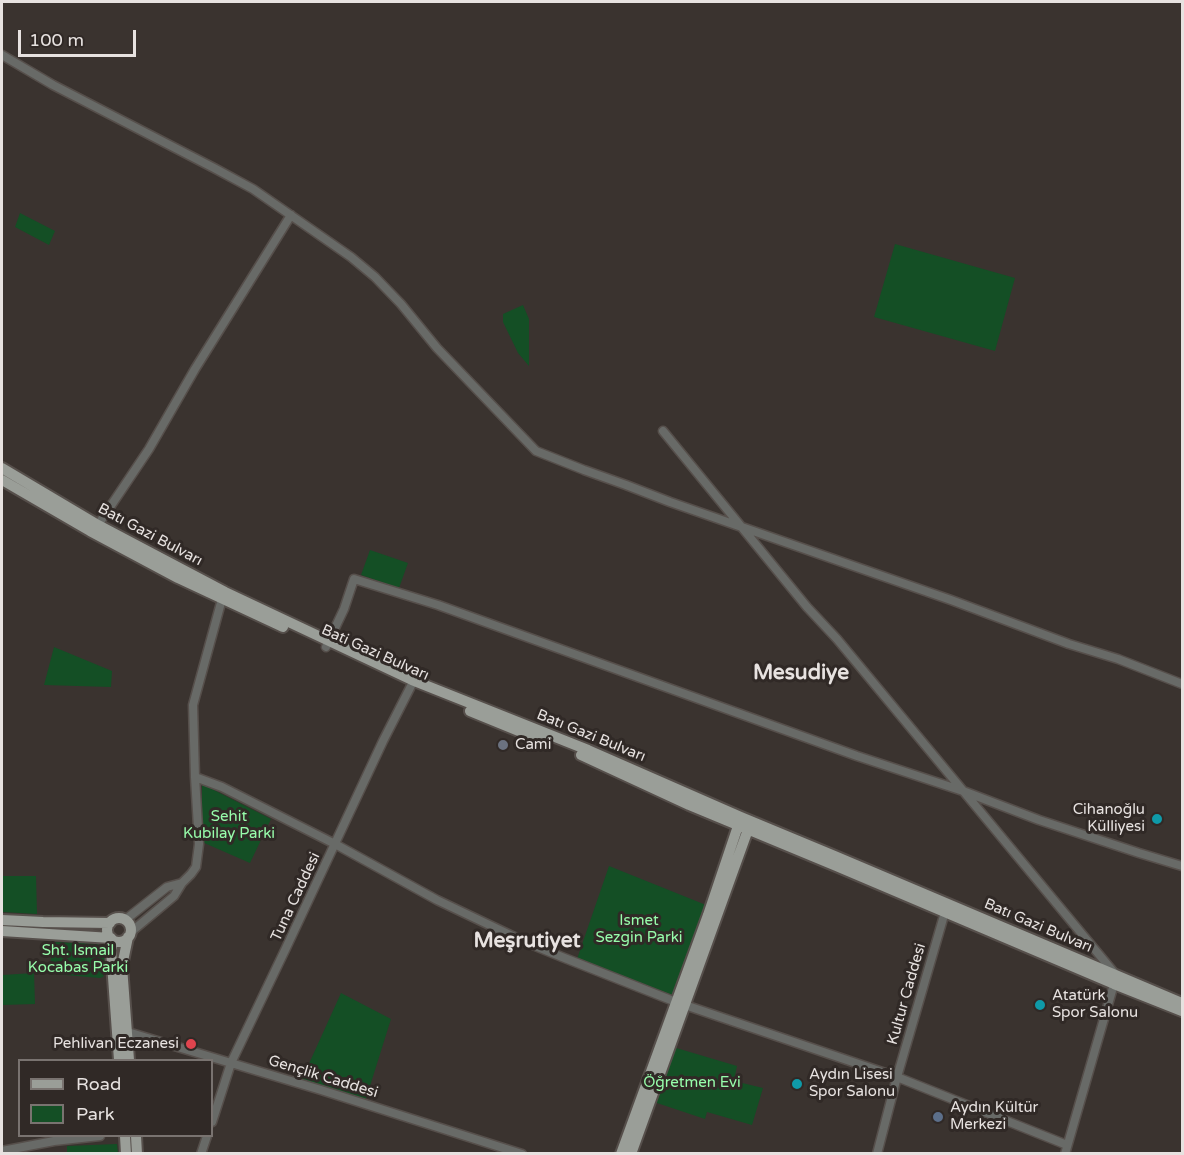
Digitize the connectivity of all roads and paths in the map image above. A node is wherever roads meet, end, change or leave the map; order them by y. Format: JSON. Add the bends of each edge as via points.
{"nodes":[{"id":1,"x":2,"y":56,"type":"edge"},
{"id":2,"x":291,"y":215,"type":"junction"},
{"id":3,"x":663,"y":431,"type":"dead end"},
{"id":4,"x":2,"y":468,"type":"edge"},
{"id":5,"x":2,"y":480,"type":"edge"},
{"id":6,"x":741,"y":526,"type":"junction"},
{"id":7,"x":94,"y":528,"type":"junction"},
{"id":8,"x":222,"y":599,"type":"junction"},
{"id":9,"x":328,"y":644,"type":"junction"},
{"id":10,"x":1182,"y":684,"type":"edge"},
{"id":11,"x":411,"y":686,"type":"junction"},
{"id":12,"x":195,"y":777,"type":"junction"},
{"id":13,"x":963,"y":790,"type":"junction"},
{"id":14,"x":745,"y":823,"type":"junction"},
{"id":15,"x":335,"y":844,"type":"junction"},
{"id":16,"x":1182,"y":866,"type":"edge"},
{"id":17,"x":182,"y":883,"type":"junction"},
{"id":18,"x":945,"y":912,"type":"junction"},
{"id":19,"x":2,"y":920,"type":"edge"},
{"id":20,"x":125,"y":920,"type":"junction"},
{"id":21,"x":110,"y":923,"type":"junction"},
{"id":22,"x":2,"y":931,"type":"edge"},
{"id":23,"x":130,"y":934,"type":"junction"},
{"id":24,"x":112,"y":939,"type":"junction"},
{"id":25,"x":1115,"y":980,"type":"junction"},
{"id":26,"x":680,"y":1003,"type":"junction"},
{"id":27,"x":1182,"y":1003,"type":"edge"},
{"id":28,"x":1182,"y":1011,"type":"edge"},
{"id":29,"x":121,"y":1030,"type":"junction"},
{"id":30,"x":119,"y":1059,"type":"edge"},
{"id":31,"x":129,"y":1059,"type":"edge"},
{"id":32,"x":231,"y":1063,"type":"junction"},
{"id":33,"x":897,"y":1077,"type":"junction"},
{"id":34,"x":213,"y":1119,"type":"edge"},
{"id":35,"x":91,"y":1137,"type":"edge"},
{"id":36,"x":125,"y":1137,"type":"edge"},
{"id":37,"x":136,"y":1137,"type":"edge"},
{"id":38,"x":207,"y":1137,"type":"edge"},
{"id":39,"x":1066,"y":1149,"type":"edge"},
{"id":40,"x":2,"y":1151,"type":"edge"},
{"id":41,"x":126,"y":1154,"type":"edge"},
{"id":42,"x":137,"y":1154,"type":"edge"},
{"id":43,"x":201,"y":1154,"type":"edge"},
{"id":44,"x":522,"y":1154,"type":"edge"},
{"id":45,"x":621,"y":1154,"type":"edge"},
{"id":46,"x":631,"y":1154,"type":"edge"},
{"id":47,"x":877,"y":1154,"type":"edge"}],
"edges":[{"from":1,"to":2,"type":"street","via":[[253,189]]},
{"from":2,"to":6,"type":"street","via":[[375,277],[536,451]]},
{"from":2,"to":7,"type":"street","via":[[149,448]]},
{"from":3,"to":6,"type":"street"},
{"from":4,"to":7,"type":"main road","name":"Batı Gazi Bulvarı"},
{"from":5,"to":7,"type":"main road","name":"Bati Gazi Bulvarı"},
{"from":6,"to":10,"type":"street"},
{"from":6,"to":13,"type":"street"},
{"from":7,"to":8,"type":"main road","name":"Bati Gazi Bulvarı"},
{"from":7,"to":9,"type":"main road","name":"Batı Gazi Bulvarı"},
{"from":8,"to":9,"type":"main road","name":"Bati Gazi Bulvarı"},
{"from":8,"to":12,"type":"street","via":[[193,705]]},
{"from":9,"to":11,"type":"main road","name":"Bati Gazi Bulvarı"},
{"from":9,"to":13,"type":"street","via":[[354,579]]},
{"from":9,"to":14,"type":"main road","name":"Batı Gazi Bulvarı","via":[[588,750]]},
{"from":11,"to":14,"type":"main road","name":"Bati Gazi Bulvarı","via":[[586,757],[689,805]]},
{"from":11,"to":15,"type":"street","name":"Tuna Caddesi"},
{"from":12,"to":15,"type":"street"},
{"from":12,"to":17,"type":"street","via":[[198,856],[196,867]]},
{"from":13,"to":16,"type":"street","via":[[1039,820]]},
{"from":13,"to":25,"type":"street"},
{"from":14,"to":18,"type":"main road","name":"Batı Gazi Bulvarı"},
{"from":14,"to":25,"type":"main road","name":"Batı Gazi Bulvarı","via":[[835,855]]},
{"from":14,"to":26,"type":"main road"},
{"from":15,"to":26,"type":"street","via":[[437,900],[523,940]]},
{"from":15,"to":32,"type":"street","name":"Tuna Caddesi"},
{"from":17,"to":20,"type":"street","via":[[167,887]]},
{"from":17,"to":23,"type":"street","via":[[174,896]]},
{"from":18,"to":25,"type":"main road","name":"Batı Gazi Bulvarı"},
{"from":18,"to":33,"type":"street","name":"Kultur Caddesi"},
{"from":19,"to":21,"type":"main road"},
{"from":20,"to":21,"type":"main road"},
{"from":20,"to":23,"type":"main road"},
{"from":21,"to":24,"type":"main road"},
{"from":22,"to":24,"type":"main road"},
{"from":23,"to":24,"type":"main road","via":[[120,942]]},
{"from":23,"to":29,"type":"main road","via":[[122,966]]},
{"from":24,"to":29,"type":"main road"},
{"from":25,"to":27,"type":"main road","name":"Batı Gazi Bulvarı"},
{"from":25,"to":28,"type":"main road","name":"Batı Gazi Bulvarı"},
{"from":25,"to":39,"type":"street"},
{"from":26,"to":33,"type":"street"},
{"from":26,"to":45,"type":"main road"},
{"from":26,"to":46,"type":"main road"},
{"from":29,"to":30,"type":"main road"},
{"from":29,"to":31,"type":"main road"},
{"from":29,"to":32,"type":"street","name":"Gençlik Caddesi"},
{"from":32,"to":34,"type":"street","name":"Tuna Caddesi"},
{"from":32,"to":44,"type":"street","name":"Gençlik Caddesi"},
{"from":33,"to":39,"type":"street"},
{"from":33,"to":47,"type":"street","name":"Kultur Caddesi"},
{"from":35,"to":40,"type":"street"},
{"from":36,"to":41,"type":"main road"},
{"from":37,"to":42,"type":"main road"},
{"from":38,"to":43,"type":"street"}]}
